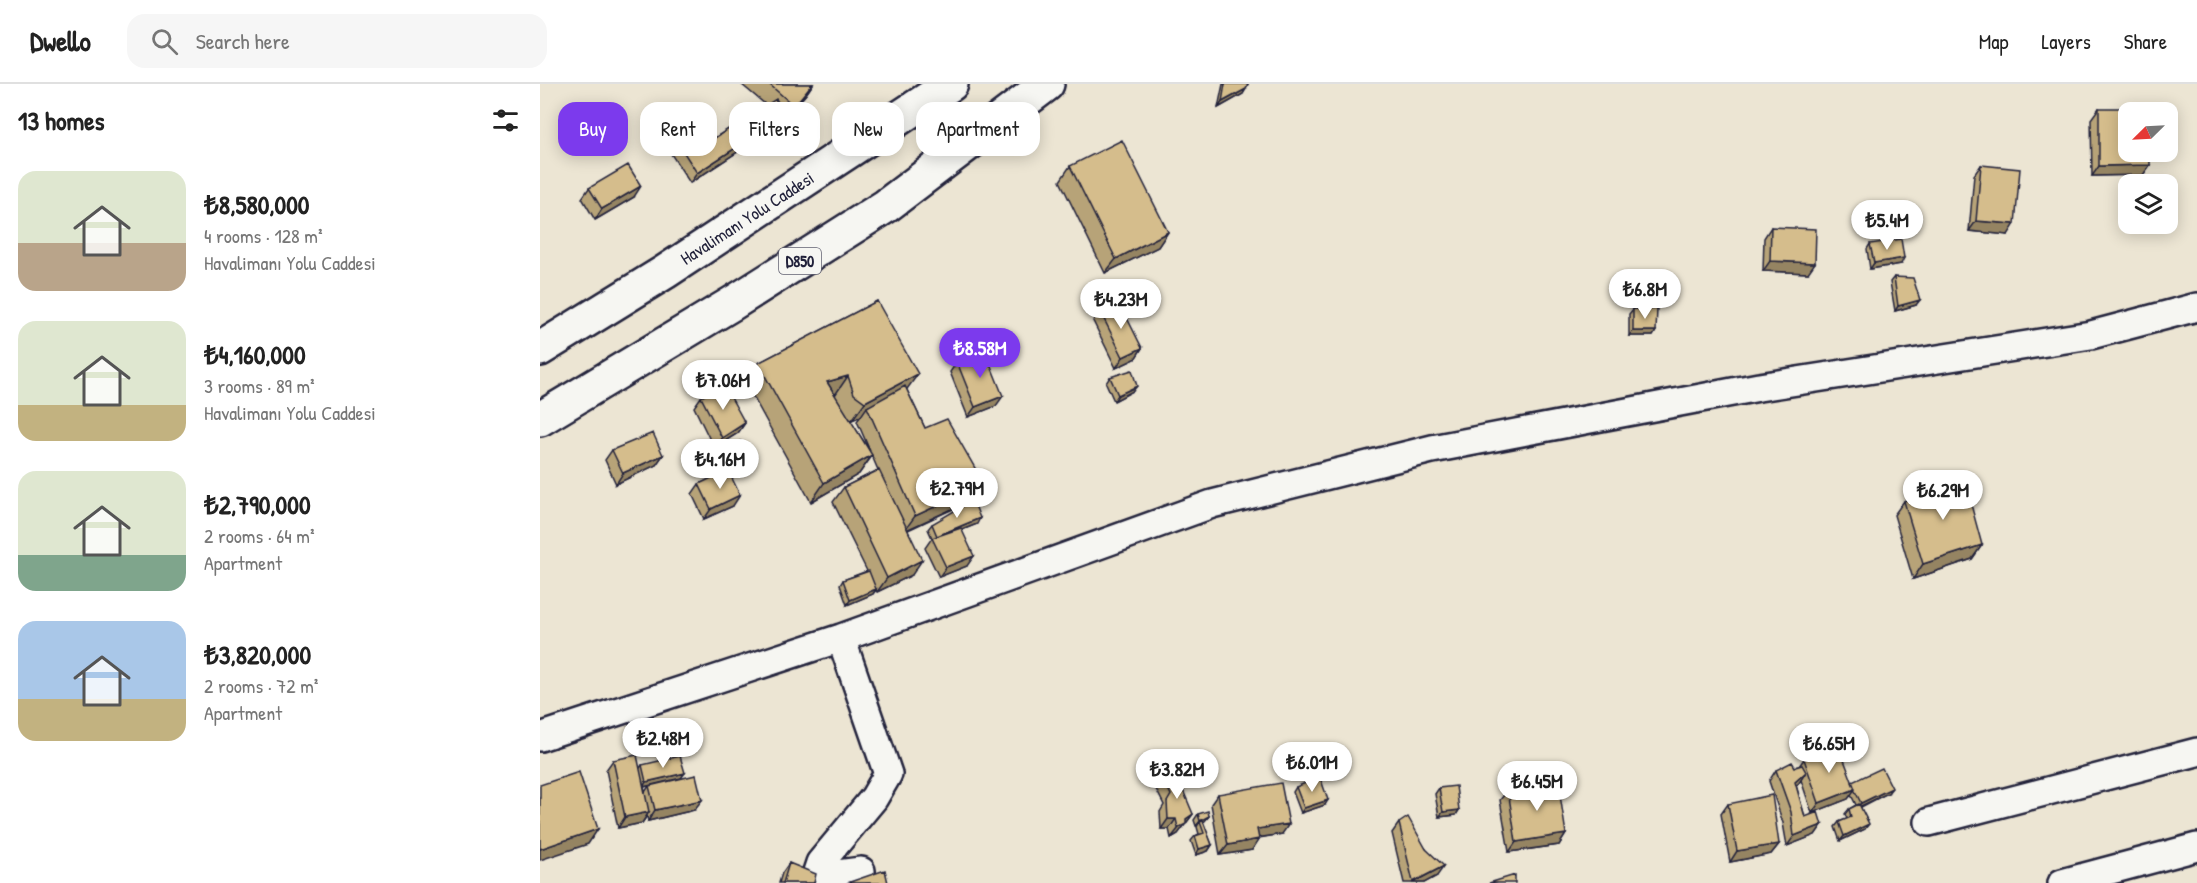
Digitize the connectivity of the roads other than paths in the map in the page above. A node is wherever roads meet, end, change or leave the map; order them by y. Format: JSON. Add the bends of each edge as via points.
{"nodes":[{"id":1,"x":951,"y":84,"type":"edge"},
{"id":2,"x":1047,"y":84,"type":"edge"},
{"id":3,"x":2197,"y":307,"type":"edge"},
{"id":4,"x":540,"y":349,"type":"edge"},
{"id":5,"x":540,"y":419,"type":"edge"},
{"id":6,"x":841,"y":638,"type":"junction"},
{"id":7,"x":540,"y":737,"type":"edge"},
{"id":8,"x":2197,"y":752,"type":"edge"},
{"id":9,"x":1929,"y":822,"type":"dead end"},
{"id":10,"x":2197,"y":847,"type":"edge"},
{"id":11,"x":861,"y":871,"type":"dead end"},
{"id":12,"x":2062,"y":883,"type":"edge"}],
"edges":[{"from":1,"to":4,"type":"highway","name":"Havalimanı Yolu Caddesi","via":[[665,272]]},
{"from":2,"to":5,"type":"highway","number":"D850","via":[[886,206]]},
{"from":3,"to":6,"type":"street","via":[[2091,335],[1759,387],[1432,449],[1212,504]]},
{"from":6,"to":7,"type":"street"},
{"from":6,"to":11,"type":"street","via":[[888,774],[817,872]]},
{"from":8,"to":9,"type":"street"},
{"from":10,"to":12,"type":"street"}]}
